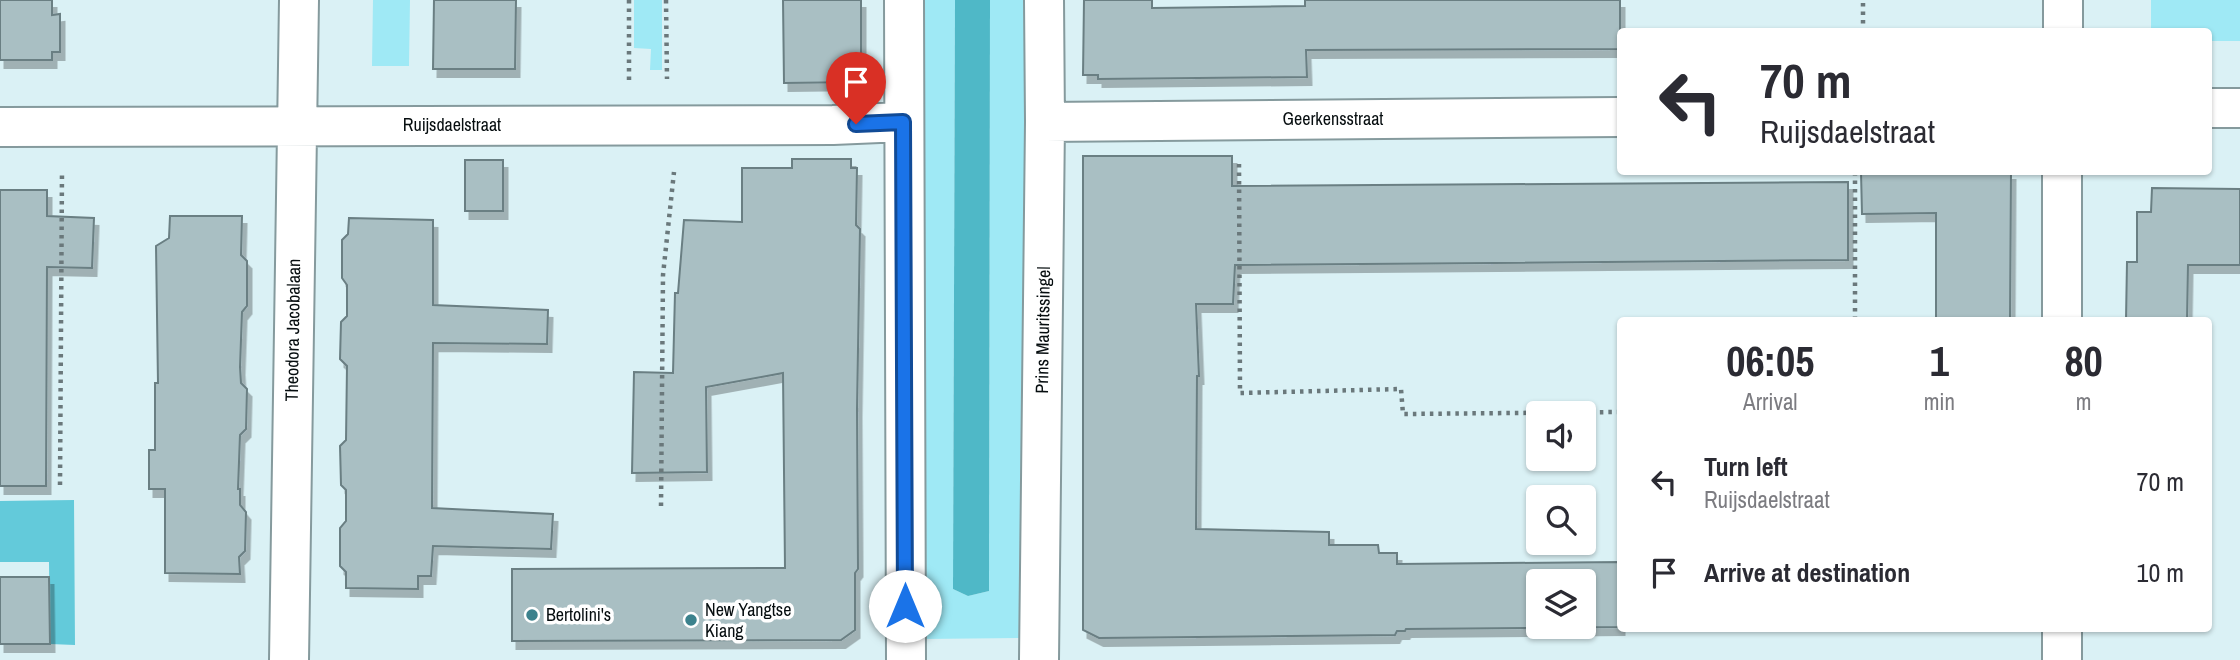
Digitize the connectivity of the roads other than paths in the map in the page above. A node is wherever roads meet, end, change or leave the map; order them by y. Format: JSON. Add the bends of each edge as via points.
{"nodes":[{"id":1,"x":299,"y":0,"type":"edge"},
{"id":2,"x":904,"y":0,"type":"edge"},
{"id":3,"x":1044,"y":0,"type":"edge"},
{"id":4,"x":2063,"y":0,"type":"edge"},
{"id":5,"x":2063,"y":28,"type":"edge"},
{"id":6,"x":2212,"y":108,"type":"edge"},
{"id":7,"x":2240,"y":108,"type":"edge"},
{"id":8,"x":1617,"y":117,"type":"edge"},
{"id":9,"x":903,"y":122,"type":"junction"},
{"id":10,"x":1045,"y":122,"type":"junction"},
{"id":11,"x":297,"y":124,"type":"junction"},
{"id":12,"x":0,"y":127,"type":"edge"},
{"id":13,"x":2062,"y":175,"type":"edge"},
{"id":14,"x":2062,"y":317,"type":"edge"},
{"id":15,"x":2062,"y":632,"type":"edge"},
{"id":16,"x":289,"y":660,"type":"edge"},
{"id":17,"x":905,"y":660,"type":"edge"},
{"id":18,"x":1039,"y":660,"type":"edge"},
{"id":19,"x":2062,"y":660,"type":"edge"}],
"edges":[{"from":1,"to":11,"type":"street","name":"Theodora Jacobalaan"},
{"from":2,"to":9,"type":"street"},
{"from":3,"to":10,"type":"street","name":"Prins Mauritssingel"},
{"from":4,"to":5,"type":"street"},
{"from":6,"to":7,"type":"street"},
{"from":8,"to":10,"type":"street","name":"Geerkensstraat"},
{"from":9,"to":11,"type":"street","name":"Ruijsdaelstraat"},
{"from":9,"to":17,"type":"street"},
{"from":10,"to":18,"type":"street","name":"Prins Mauritssingel"},
{"from":11,"to":12,"type":"street","name":"Ruijsdaelstraat"},
{"from":11,"to":16,"type":"street","name":"Theodora Jacobalaan"},
{"from":13,"to":14,"type":"street"},
{"from":15,"to":19,"type":"street"}]}
